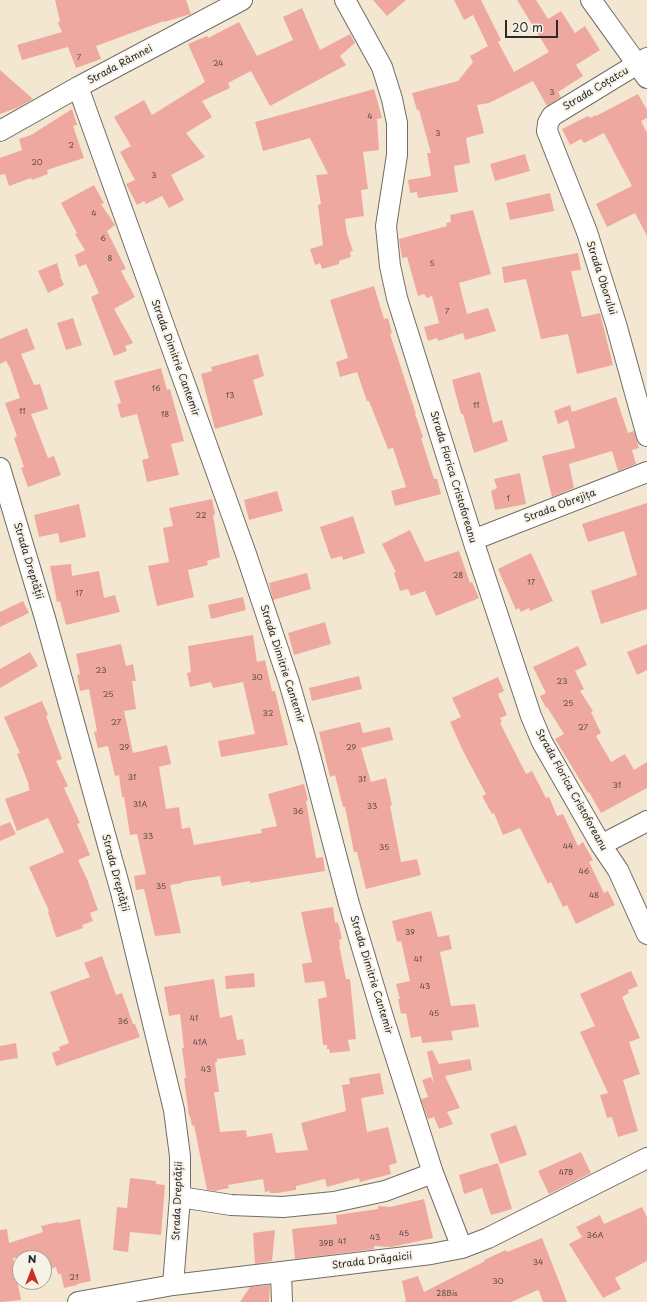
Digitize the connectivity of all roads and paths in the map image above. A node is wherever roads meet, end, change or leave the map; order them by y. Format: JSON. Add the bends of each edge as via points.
{"nodes":[{"id":1,"x":242,"y":0,"type":"edge"},
{"id":2,"x":345,"y":0,"type":"edge"},
{"id":3,"x":591,"y":0,"type":"edge"},
{"id":4,"x":643,"y":67,"type":"edge"},
{"id":5,"x":78,"y":87,"type":"junction"},
{"id":6,"x":548,"y":123,"type":"joint"},
{"id":7,"x":0,"y":131,"type":"edge"},
{"id":8,"x":647,"y":436,"type":"edge"},
{"id":9,"x":0,"y":468,"type":"edge"},
{"id":10,"x":647,"y":472,"type":"edge"},
{"id":11,"x":473,"y":540,"type":"junction"},
{"id":12,"x":647,"y":820,"type":"edge"},
{"id":13,"x":602,"y":845,"type":"junction"},
{"id":14,"x":647,"y":934,"type":"edge"},
{"id":15,"x":647,"y":1158,"type":"edge"},
{"id":16,"x":433,"y":1173,"type":"junction"},
{"id":17,"x":180,"y":1197,"type":"junction"},
{"id":18,"x":462,"y":1248,"type":"junction"},
{"id":19,"x":281,"y":1273,"type":"junction"},
{"id":20,"x":173,"y":1286,"type":"junction"},
{"id":21,"x":78,"y":1302,"type":"edge"},
{"id":22,"x":282,"y":1302,"type":"edge"}],
"edges":[{"from":1,"to":5,"type":"street","name":"Strada Râmnei"},
{"from":2,"to":11,"type":"street","name":"Strada Florica Cristoforeanu","via":[[382,67],[392,99],[397,123],[397,155],[386,226],[390,266]]},
{"from":3,"to":4,"type":"street"},
{"from":4,"to":6,"type":"street","name":"Strada Coțatcu","via":[[552,116]]},
{"from":5,"to":7,"type":"street","name":"Strada Râmnei"},
{"from":5,"to":16,"type":"street","name":"Strada Dimitrie Cantemir","via":[[246,554],[289,682],[349,904]]},
{"from":6,"to":8,"type":"street","name":"Strada Oborului","via":[[546,131],[587,232]]},
{"from":9,"to":17,"type":"street","name":"Strada Dreptății","via":[[45,618],[120,892],[174,1110],[180,1156]]},
{"from":10,"to":11,"type":"street","name":"Strada Obrejița"},
{"from":11,"to":13,"type":"street","name":"Strada Florica Cristoforeanu","via":[[534,723],[549,755]]},
{"from":12,"to":13,"type":"street"},
{"from":13,"to":14,"type":"street","name":"Strada Florica Cristoforeanu","via":[[618,870]]},
{"from":15,"to":18,"type":"street","name":"Strada Drăgaicii","via":[[488,1238]]},
{"from":16,"to":17,"type":"street","via":[[385,1191],[334,1202],[283,1207],[231,1205]]},
{"from":16,"to":18,"type":"street","name":"Strada Dimitrie Cantemir"},
{"from":17,"to":20,"type":"street","name":"Strada Dreptății"},
{"from":18,"to":19,"type":"street","name":"Strada Drăgaicii"},
{"from":19,"to":20,"type":"street","name":"Strada Drăgaicii"},
{"from":19,"to":22,"type":"street"},
{"from":20,"to":21,"type":"street","name":"Strada Drăgaicii"}]}
